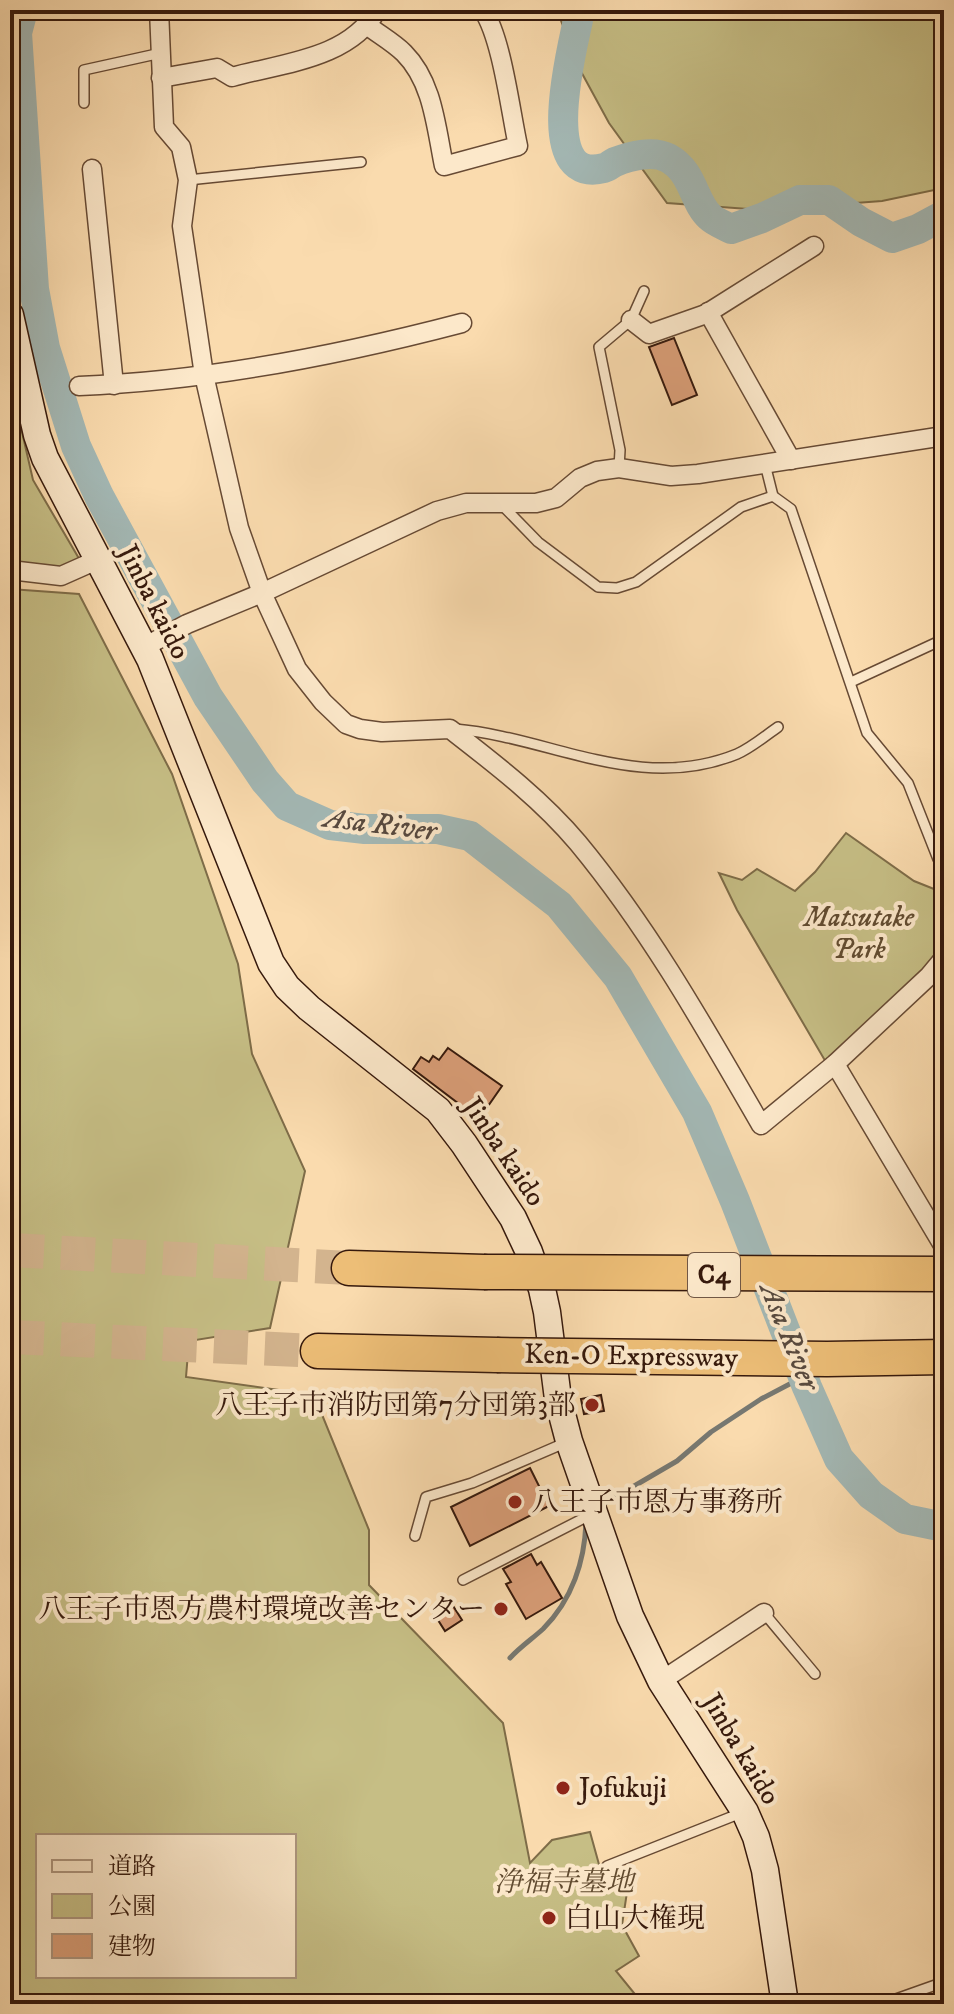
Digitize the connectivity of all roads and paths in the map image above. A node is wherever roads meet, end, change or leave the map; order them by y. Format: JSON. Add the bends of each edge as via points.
{"nodes":[{"id":1,"x":159,"y":10,"type":"edge"},
{"id":2,"x":483,"y":10,"type":"edge"},
{"id":3,"x":373,"y":18,"type":"edge"},
{"id":4,"x":161,"y":53,"type":"junction"},
{"id":5,"x":161,"y":78,"type":"junction"},
{"id":6,"x":84,"y":103,"type":"dead end"},
{"id":7,"x":361,"y":162,"type":"dead end"},
{"id":8,"x":92,"y":169,"type":"dead end"},
{"id":9,"x":188,"y":180,"type":"junction"},
{"id":10,"x":814,"y":246,"type":"dead end"},
{"id":11,"x":644,"y":291,"type":"dead end"},
{"id":12,"x":708,"y":312,"type":"junction"},
{"id":13,"x":10,"y":315,"type":"edge"},
{"id":14,"x":631,"y":320,"type":"junction"},
{"id":15,"x":462,"y":323,"type":"dead end"},
{"id":16,"x":204,"y":375,"type":"junction"},
{"id":17,"x":114,"y":385,"type":"junction"},
{"id":18,"x":79,"y":386,"type":"dead end"},
{"id":19,"x":944,"y":436,"type":"edge"},
{"id":20,"x":791,"y":460,"type":"junction"},
{"id":21,"x":765,"y":464,"type":"junction"},
{"id":22,"x":619,"y":468,"type":"junction"},
{"id":23,"x":773,"y":496,"type":"junction"},
{"id":24,"x":502,"y":505,"type":"junction"},
{"id":25,"x":97,"y":560,"type":"junction"},
{"id":26,"x":10,"y":570,"type":"edge"},
{"id":27,"x":262,"y":593,"type":"junction"},
{"id":28,"x":944,"y":639,"type":"edge"},
{"id":29,"x":149,"y":644,"type":"junction"},
{"id":30,"x":851,"y":682,"type":"junction"},
{"id":31,"x":778,"y":727,"type":"dead end"},
{"id":32,"x":450,"y":729,"type":"junction"},
{"id":33,"x":944,"y":861,"type":"edge"},
{"id":34,"x":944,"y":958,"type":"edge"},
{"id":35,"x":937,"y":981,"type":"edge"},
{"id":36,"x":835,"y":1064,"type":"junction"},
{"id":37,"x":944,"y":1247,"type":"edge"},
{"id":38,"x":349,"y":1268,"type":"tunnel mouth"},
{"id":39,"x":944,"y":1274,"type":"edge"},
{"id":40,"x":318,"y":1351,"type":"tunnel mouth"},
{"id":41,"x":944,"y":1357,"type":"edge"},
{"id":42,"x":569,"y":1441,"type":"junction"},
{"id":43,"x":593,"y":1513,"type":"junction"},
{"id":44,"x":415,"y":1536,"type":"dead end"},
{"id":45,"x":463,"y":1580,"type":"dead end"},
{"id":46,"x":764,"y":1613,"type":"joint"},
{"id":47,"x":815,"y":1674,"type":"dead end"},
{"id":48,"x":661,"y":1681,"type":"junction"},
{"id":49,"x":745,"y":1812,"type":"junction"},
{"id":50,"x":607,"y":1866,"type":"dead end"},
{"id":51,"x":944,"y":1982,"type":"edge"},
{"id":52,"x":785,"y":2004,"type":"edge"},
{"id":53,"x":882,"y":2004,"type":"edge"}],
"edges":[{"from":1,"to":4,"type":"street"},
{"from":2,"to":3,"type":"street","via":[[499,56],[518,146],[444,166],[420,73]]},
{"from":3,"to":5,"type":"street","via":[[349,42],[317,55],[232,77],[217,68]]},
{"from":4,"to":5,"type":"street"},
{"from":4,"to":6,"type":"lane","via":[[84,70]]},
{"from":5,"to":9,"type":"street","via":[[164,127],[181,147]]},
{"from":7,"to":9,"type":"lane"},
{"from":8,"to":17,"type":"street"},
{"from":9,"to":16,"type":"street","via":[[182,226]]},
{"from":10,"to":12,"type":"street"},
{"from":11,"to":14,"type":"lane"},
{"from":12,"to":14,"type":"street","via":[[649,334]]},
{"from":12,"to":20,"type":"street"},
{"from":13,"to":25,"type":"main road","name":"Jinba kaido","via":[[37,435]]},
{"from":14,"to":22,"type":"lane","via":[[599,347]]},
{"from":15,"to":16,"type":"street","via":[[387,343]]},
{"from":16,"to":17,"type":"street"},
{"from":16,"to":27,"type":"street","via":[[239,528]]},
{"from":17,"to":18,"type":"street"},
{"from":19,"to":20,"type":"street"},
{"from":20,"to":21,"type":"street"},
{"from":21,"to":22,"type":"street","via":[[671,476]]},
{"from":21,"to":23,"type":"lane"},
{"from":22,"to":24,"type":"street","via":[[580,478],[556,498]]},
{"from":23,"to":24,"type":"lane","via":[[741,507],[636,582],[617,588],[598,587],[538,542]]},
{"from":23,"to":30,"type":"lane","via":[[791,509]]},
{"from":24,"to":27,"type":"street","via":[[466,503],[437,511]]},
{"from":25,"to":26,"type":"street","via":[[61,576]]},
{"from":25,"to":29,"type":"main road","name":"Jinba kaido"},
{"from":27,"to":29,"type":"street"},
{"from":27,"to":32,"type":"street","via":[[297,669],[346,724],[382,732]]},
{"from":28,"to":30,"type":"lane"},
{"from":29,"to":42,"type":"main road","name":"Jinba kaido","via":[[271,963],[309,1008],[438,1110],[513,1218],[542,1289]]},
{"from":30,"to":33,"type":"lane","via":[[867,733],[908,783],[938,859]]},
{"from":31,"to":32,"type":"lane","via":[[740,753],[675,767],[591,761],[500,736]]},
{"from":32,"to":36,"type":"street","via":[[525,788],[577,842],[687,996],[761,1125]]},
{"from":34,"to":35,"type":"street"},
{"from":35,"to":36,"type":"street"},
{"from":36,"to":37,"type":"street"},
{"from":38,"to":39,"type":"highway","number":"C4","bridge":true},
{"from":40,"to":41,"type":"highway","name":"Ken-O Expressway","bridge":true},
{"from":42,"to":43,"type":"main road","name":"Jinba kaido"},
{"from":42,"to":44,"type":"lane","via":[[426,1497]]},
{"from":43,"to":45,"type":"lane"},
{"from":43,"to":48,"type":"main road","name":"Jinba kaido","via":[[630,1616]]},
{"from":46,"to":47,"type":"lane"},
{"from":46,"to":48,"type":"street"},
{"from":48,"to":49,"type":"main road","name":"Jinba kaido"},
{"from":49,"to":50,"type":"lane"},
{"from":49,"to":52,"type":"main road","name":"Jinba kaido","via":[[765,1870]]},
{"from":51,"to":53,"type":"lane"}]}
